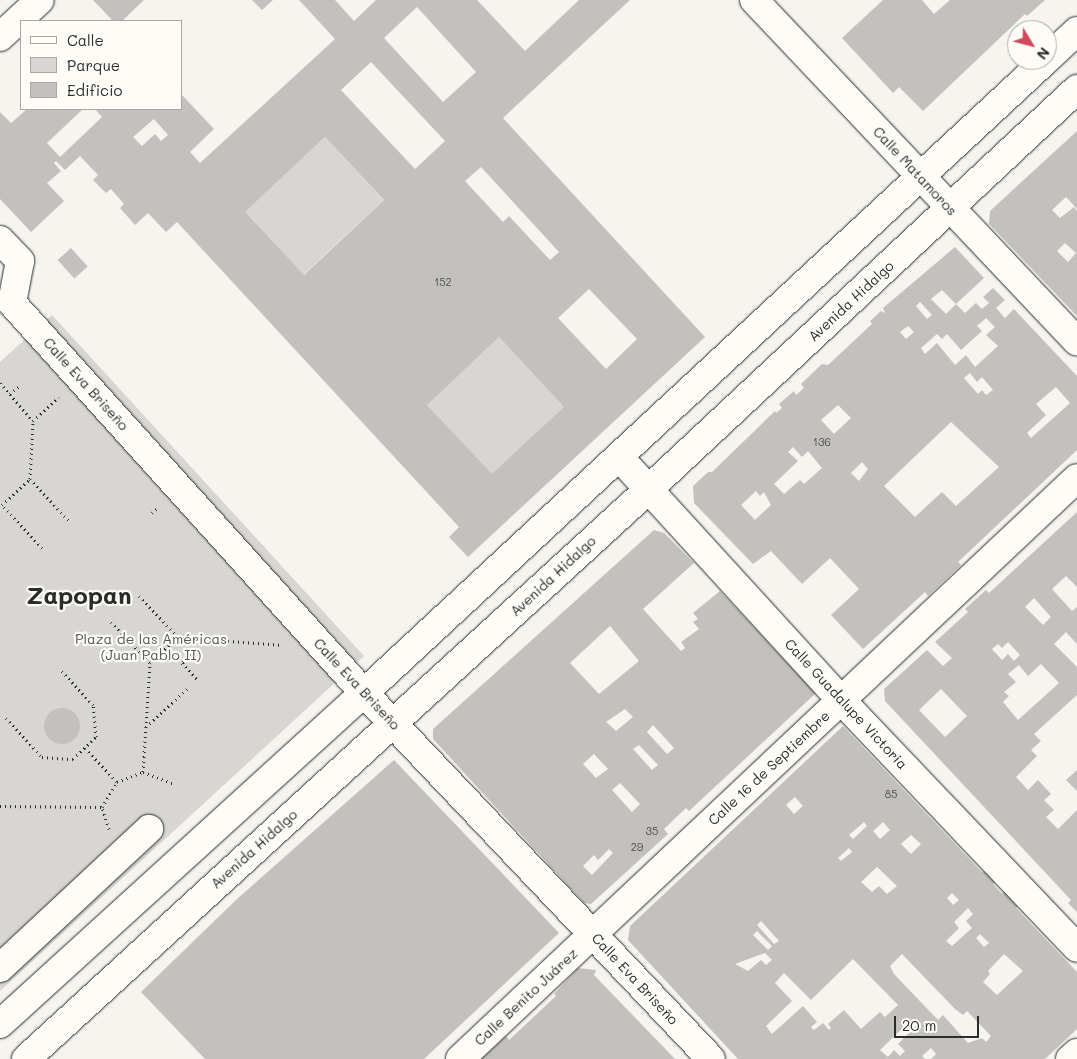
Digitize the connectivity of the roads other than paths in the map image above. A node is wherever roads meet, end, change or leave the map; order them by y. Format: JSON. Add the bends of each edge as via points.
{"nodes":[{"id":1,"x":40,"y":0,"type":"edge"},
{"id":2,"x":754,"y":0,"type":"edge"},
{"id":3,"x":1077,"y":31,"type":"edge"},
{"id":4,"x":0,"y":37,"type":"edge"},
{"id":5,"x":1057,"y":50,"type":"edge"},
{"id":6,"x":1035,"y":70,"type":"edge"},
{"id":7,"x":1077,"y":89,"type":"edge"},
{"id":8,"x":920,"y":176,"type":"junction"},
{"id":9,"x":950,"y":208,"type":"junction"},
{"id":10,"x":0,"y":240,"type":"edge"},
{"id":11,"x":6,"y":303,"type":"edge"},
{"id":12,"x":1077,"y":340,"type":"edge"},
{"id":13,"x":618,"y":457,"type":"junction"},
{"id":14,"x":1077,"y":478,"type":"edge"},
{"id":15,"x":649,"y":489,"type":"junction"},
{"id":16,"x":364,"y":693,"type":"junction"},
{"id":17,"x":841,"y":700,"type":"junction"},
{"id":18,"x":393,"y":723,"type":"junction"},
{"id":19,"x":149,"y":829,"type":"dead end"},
{"id":20,"x":593,"y":934,"type":"junction"},
{"id":21,"x":1077,"y":948,"type":"edge"},
{"id":22,"x":0,"y":968,"type":"edge"},
{"id":23,"x":0,"y":1024,"type":"edge"},
{"id":24,"x":1077,"y":1053,"type":"edge"},
{"id":25,"x":26,"y":1059,"type":"edge"},
{"id":26,"x":460,"y":1059,"type":"edge"},
{"id":27,"x":711,"y":1059,"type":"edge"},
{"id":28,"x":1070,"y":1059,"type":"edge"}],
"edges":[{"from":1,"to":4,"type":"street"},
{"from":2,"to":8,"type":"street","name":"Calle Matamoros"},
{"from":3,"to":5,"type":"street"},
{"from":6,"to":8,"type":"street"},
{"from":7,"to":9,"type":"street","name":"Avenida Hidalgo"},
{"from":8,"to":9,"type":"street","name":"Calle Matamoros"},
{"from":8,"to":13,"type":"street"},
{"from":9,"to":12,"type":"street","name":"Calle Matamoros"},
{"from":9,"to":15,"type":"street","name":"Avenida Hidalgo"},
{"from":10,"to":11,"type":"street","name":"Calle Eva Briseño","via":[[20,261]]},
{"from":11,"to":16,"type":"street","name":"Calle Eva Briseño","via":[[80,378]]},
{"from":13,"to":15,"type":"street","name":"Calle Guadalupe Victoria"},
{"from":13,"to":16,"type":"street"},
{"from":14,"to":17,"type":"street","name":"Calle 16 de Septiembre"},
{"from":15,"to":17,"type":"street","name":"Calle Guadalupe Victoria"},
{"from":15,"to":18,"type":"street","name":"Avenida Hidalgo"},
{"from":16,"to":18,"type":"street","name":"Calle Eva Briseño"},
{"from":16,"to":23,"type":"street"},
{"from":17,"to":20,"type":"street","name":"Calle 16 de Septiembre"},
{"from":17,"to":21,"type":"street","name":"Calle Guadalupe Victoria"},
{"from":18,"to":20,"type":"street","name":"Calle Eva Briseño"},
{"from":18,"to":25,"type":"street","name":"Avenida Hidalgo"},
{"from":19,"to":22,"type":"street"},
{"from":20,"to":26,"type":"street","name":"Calle Benito Juárez"},
{"from":20,"to":27,"type":"street","name":"Calle Eva Briseño"},
{"from":24,"to":28,"type":"street"}]}
